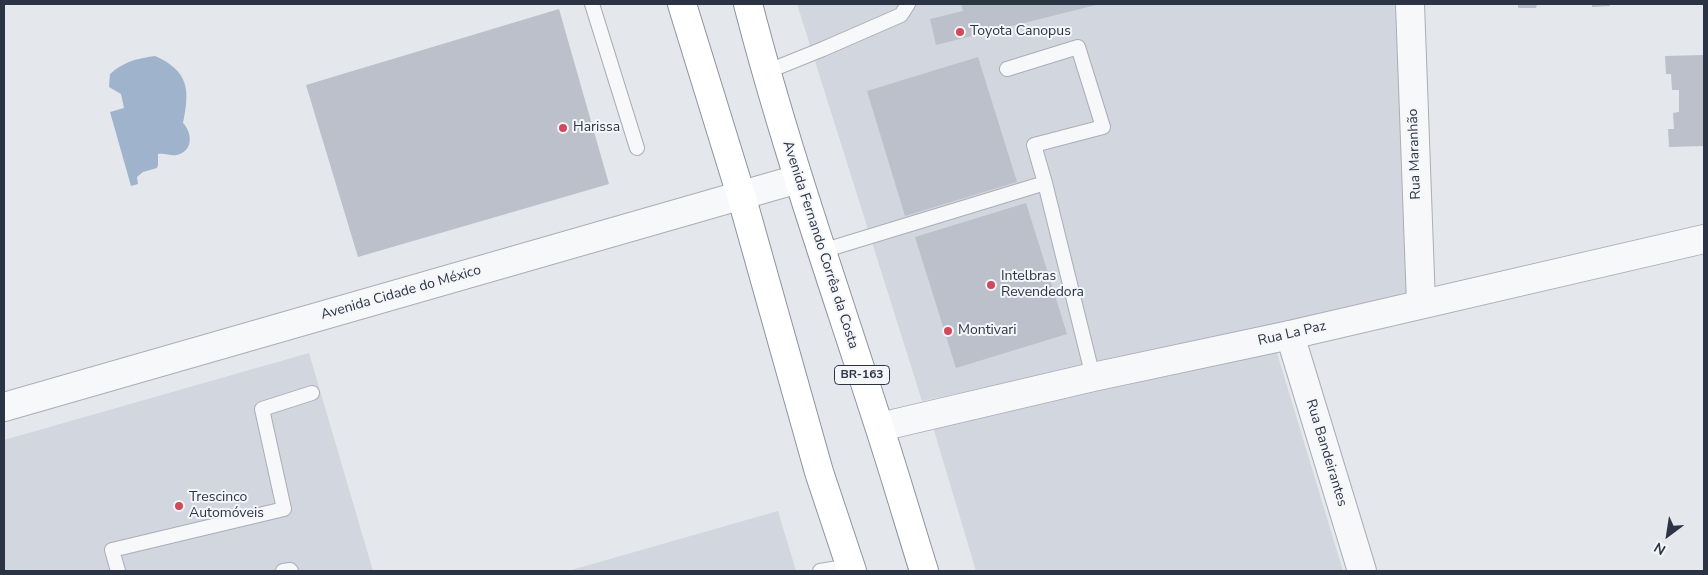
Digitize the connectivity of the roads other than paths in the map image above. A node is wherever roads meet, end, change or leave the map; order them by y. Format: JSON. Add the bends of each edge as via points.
{"nodes":[{"id":1,"x":592,"y":4,"type":"edge"},
{"id":2,"x":682,"y":4,"type":"edge"},
{"id":3,"x":748,"y":4,"type":"edge"},
{"id":4,"x":908,"y":4,"type":"edge"},
{"id":5,"x":1410,"y":4,"type":"edge"},
{"id":6,"x":1007,"y":69,"type":"dead end"},
{"id":7,"x":766,"y":72,"type":"junction"},
{"id":8,"x":637,"y":148,"type":"dead end"},
{"id":9,"x":798,"y":179,"type":"junction"},
{"id":10,"x":1045,"y":184,"type":"junction"},
{"id":11,"x":741,"y":196,"type":"junction"},
{"id":12,"x":1704,"y":239,"type":"edge"},
{"id":13,"x":822,"y":251,"type":"junction"},
{"id":14,"x":1421,"y":304,"type":"junction"},
{"id":15,"x":1290,"y":335,"type":"junction"},
{"id":16,"x":1094,"y":377,"type":"junction"},
{"id":17,"x":312,"y":393,"type":"dead end"},
{"id":18,"x":4,"y":407,"type":"edge"},
{"id":19,"x":880,"y":428,"type":"junction"},
{"id":20,"x":851,"y":568,"type":"edge"},
{"id":21,"x":118,"y":571,"type":"edge"},
{"id":22,"x":283,"y":571,"type":"edge"},
{"id":23,"x":291,"y":571,"type":"edge"},
{"id":24,"x":820,"y":571,"type":"edge"},
{"id":25,"x":924,"y":571,"type":"edge"},
{"id":26,"x":1362,"y":571,"type":"edge"}],
"edges":[{"from":1,"to":8,"type":"lane"},
{"from":2,"to":11,"type":"highway"},
{"from":3,"to":7,"type":"highway","name":"Avenida Fernando Corrêa da Costa","number":"BR-163"},
{"from":4,"to":7,"type":"lane","via":[[901,15]]},
{"from":5,"to":14,"type":"street","name":"Rua Maranhão"},
{"from":6,"to":10,"type":"lane","via":[[1078,47],[1103,127],[1034,145]]},
{"from":7,"to":9,"type":"highway","name":"Avenida Fernando Corrêa da Costa","number":"BR-163"},
{"from":9,"to":11,"type":"street","name":"Avenida Cidade do México"},
{"from":9,"to":13,"type":"highway","name":"Avenida Fernando Corrêa da Costa","number":"BR-163"},
{"from":10,"to":13,"type":"lane"},
{"from":10,"to":16,"type":"lane"},
{"from":11,"to":18,"type":"street","name":"Avenida Cidade do México"},
{"from":11,"to":20,"type":"highway","via":[[819,472]]},
{"from":12,"to":14,"type":"street","name":"Rua La Paz"},
{"from":13,"to":19,"type":"highway","name":"Avenida Fernando Corrêa da Costa","number":"BR-163"},
{"from":14,"to":15,"type":"street","name":"Rua La Paz"},
{"from":15,"to":16,"type":"street","name":"Rua La Paz"},
{"from":15,"to":26,"type":"street","name":"Rua Bandeirantes"},
{"from":16,"to":19,"type":"street","name":"Rua La Paz"},
{"from":17,"to":21,"type":"lane","via":[[262,409],[284,509],[112,550]]},
{"from":19,"to":25,"type":"highway","name":"Avenida Fernando Corrêa da Costa","number":"BR-163"},
{"from":20,"to":24,"type":"lane"},
{"from":22,"to":23,"type":"lane"}]}
